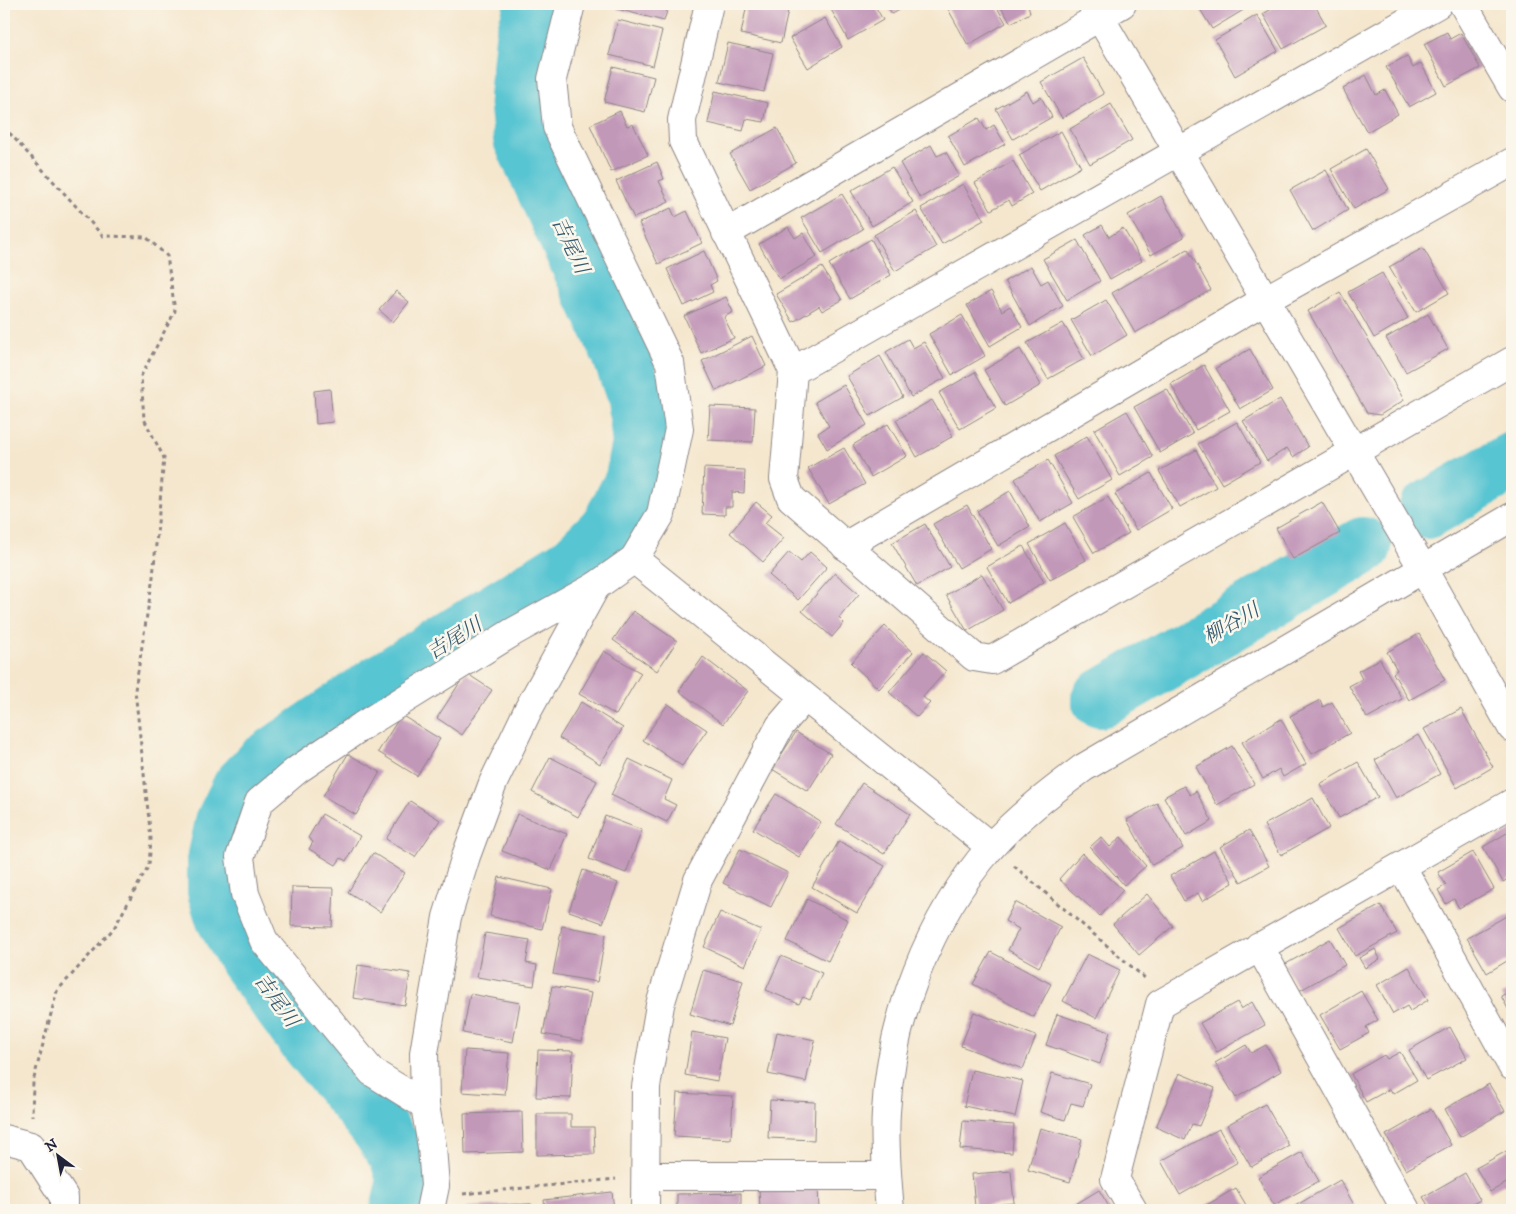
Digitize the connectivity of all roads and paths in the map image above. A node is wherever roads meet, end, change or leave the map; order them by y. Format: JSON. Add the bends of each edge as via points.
{"nodes":[{"id":1,"x":571,"y":4,"type":"edge"},
{"id":2,"x":709,"y":4,"type":"edge"},
{"id":3,"x":1438,"y":4,"type":"edge"},
{"id":4,"x":1463,"y":4,"type":"edge"},
{"id":5,"x":1104,"y":8,"type":"edge"},
{"id":6,"x":1512,"y":88,"type":"edge"},
{"id":7,"x":4,"y":127,"type":"edge"},
{"id":8,"x":1179,"y":151,"type":"junction"},
{"id":9,"x":1512,"y":162,"type":"edge"},
{"id":10,"x":726,"y":233,"type":"junction"},
{"id":11,"x":1266,"y":300,"type":"junction"},
{"id":12,"x":1512,"y":361,"type":"edge"},
{"id":13,"x":793,"y":371,"type":"junction"},
{"id":14,"x":1353,"y":450,"type":"junction"},
{"id":15,"x":1512,"y":517,"type":"edge"},
{"id":16,"x":845,"y":546,"type":"junction"},
{"id":17,"x":634,"y":559,"type":"junction"},
{"id":18,"x":1422,"y":570,"type":"junction"},
{"id":19,"x":596,"y":586,"type":"junction"},
{"id":20,"x":804,"y":698,"type":"junction"},
{"id":21,"x":1512,"y":728,"type":"edge"},
{"id":22,"x":1512,"y":803,"type":"edge"},
{"id":23,"x":991,"y":847,"type":"junction"},
{"id":24,"x":1402,"y":867,"type":"junction"},
{"id":25,"x":1259,"y":946,"type":"junction"},
{"id":26,"x":1169,"y":999,"type":"junction"},
{"id":27,"x":1512,"y":1066,"type":"edge"},
{"id":28,"x":425,"y":1105,"type":"junction"},
{"id":29,"x":4,"y":1139,"type":"edge"},
{"id":30,"x":31,"y":1146,"type":"junction"},
{"id":31,"x":646,"y":1176,"type":"junction"},
{"id":32,"x":886,"y":1176,"type":"junction"},
{"id":33,"x":432,"y":1204,"type":"edge"},
{"id":34,"x":64,"y":1210,"type":"edge"},
{"id":35,"x":645,"y":1210,"type":"edge"},
{"id":36,"x":890,"y":1210,"type":"edge"},
{"id":37,"x":1133,"y":1210,"type":"edge"},
{"id":38,"x":1406,"y":1210,"type":"edge"}],
"edges":[{"from":1,"to":17,"type":"street","via":[[552,79],[557,127],[670,363],[680,429],[661,514]]},
{"from":2,"to":10,"type":"street","via":[[682,120],[683,141]]},
{"from":3,"to":8,"type":"street"},
{"from":4,"to":6,"type":"street"},
{"from":5,"to":8,"type":"street"},
{"from":5,"to":10,"type":"street"},
{"from":7,"to":30,"type":"path","via":[[103,236],[146,237],[167,256],[175,311],[142,376],[144,419],[164,458],[153,577],[135,690],[151,839],[149,865],[114,928],[57,991],[33,1082]]},
{"from":8,"to":11,"type":"street"},
{"from":8,"to":13,"type":"street"},
{"from":9,"to":11,"type":"street"},
{"from":10,"to":13,"type":"street"},
{"from":11,"to":14,"type":"street"},
{"from":11,"to":16,"type":"street"},
{"from":12,"to":14,"type":"street"},
{"from":13,"to":16,"type":"street","via":[[784,478],[791,498]]},
{"from":14,"to":16,"type":"street","via":[[992,660],[974,657]]},
{"from":14,"to":18,"type":"street"},
{"from":15,"to":18,"type":"street"},
{"from":17,"to":19,"type":"street"},
{"from":17,"to":20,"type":"street"},
{"from":18,"to":21,"type":"street"},
{"from":18,"to":23,"type":"street","via":[[1083,768],[1037,803]]},
{"from":19,"to":28,"type":"street","via":[[528,710],[493,783],[466,856],[447,917],[433,996],[424,1053]]},
{"from":19,"to":28,"type":"street","via":[[513,632],[297,770],[259,802],[240,857],[245,894],[264,940],[372,1072]]},
{"from":20,"to":23,"type":"street"},
{"from":20,"to":31,"type":"street","via":[[780,726],[698,880],[660,1005],[646,1087]]},
{"from":22,"to":24,"type":"street"},
{"from":23,"to":26,"type":"path"},
{"from":23,"to":32,"type":"street","via":[[954,897],[907,999],[893,1054],[886,1112]]},
{"from":24,"to":25,"type":"street"},
{"from":24,"to":27,"type":"street"},
{"from":25,"to":26,"type":"street"},
{"from":25,"to":38,"type":"street"},
{"from":26,"to":37,"type":"street","via":[[1160,1004],[1115,1179]]},
{"from":28,"to":33,"type":"street","via":[[435,1186]]},
{"from":29,"to":30,"type":"street"},
{"from":30,"to":34,"type":"street","via":[[64,1197]]},
{"from":31,"to":32,"type":"street"},
{"from":31,"to":33,"type":"path"},
{"from":31,"to":35,"type":"street"},
{"from":32,"to":36,"type":"street"}]}
